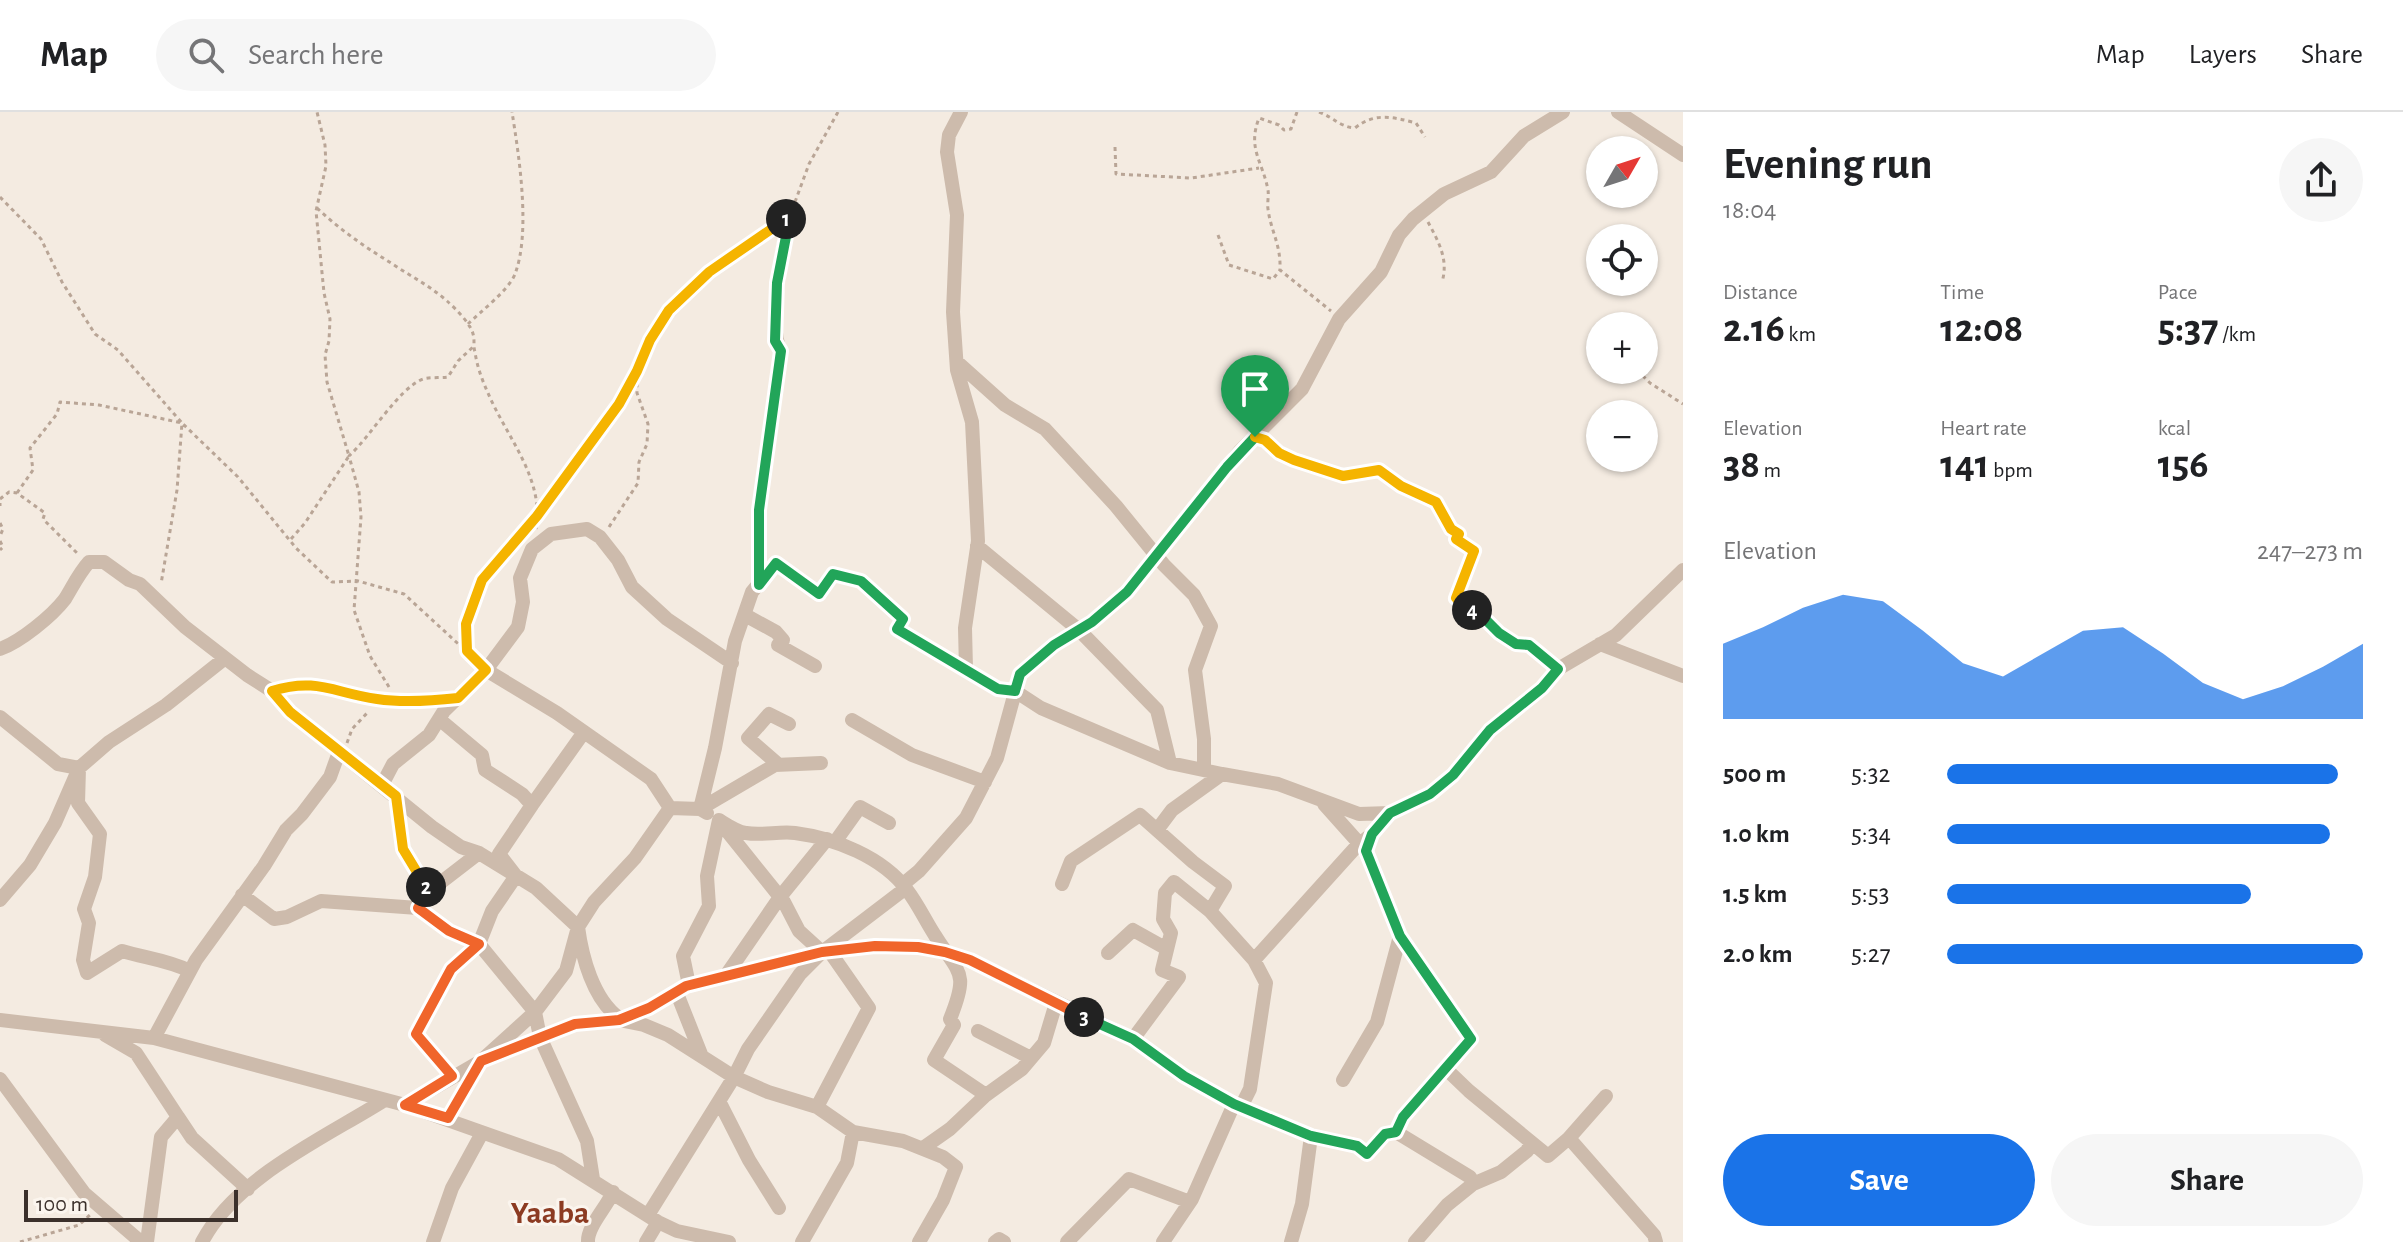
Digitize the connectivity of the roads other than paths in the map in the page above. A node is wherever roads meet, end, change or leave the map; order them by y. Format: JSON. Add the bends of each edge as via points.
{"nodes":[{"id":1,"x":961,"y":112,"type":"edge"},
{"id":2,"x":1563,"y":112,"type":"edge"},
{"id":3,"x":1618,"y":112,"type":"edge"},
{"id":4,"x":1683,"y":155,"type":"edge"},
{"id":5,"x":790,"y":216,"type":"road end"},
{"id":6,"x":957,"y":362,"type":"junction"},
{"id":7,"x":977,"y":546,"type":"junction"},
{"id":8,"x":1157,"y":556,"type":"junction"},
{"id":9,"x":1683,"y":570,"type":"edge"},
{"id":10,"x":759,"y":585,"type":"junction"},
{"id":11,"x":745,"y":615,"type":"junction"},
{"id":12,"x":1079,"y":630,"type":"junction"},
{"id":13,"x":1600,"y":644,"type":"junction"},
{"id":14,"x":0,"y":649,"type":"edge"},
{"id":15,"x":224,"y":659,"type":"junction"},
{"id":16,"x":732,"y":663,"type":"junction"},
{"id":17,"x":815,"y":666,"type":"dead end"},
{"id":18,"x":966,"y":669,"type":"junction"},
{"id":19,"x":486,"y":670,"type":"junction"},
{"id":20,"x":1683,"y":676,"type":"edge"},
{"id":21,"x":272,"y":691,"type":"junction"},
{"id":22,"x":1015,"y":691,"type":"junction"},
{"id":23,"x":458,"y":698,"type":"junction"},
{"id":24,"x":0,"y":717,"type":"edge"},
{"id":25,"x":439,"y":719,"type":"junction"},
{"id":26,"x":852,"y":720,"type":"dead end"},
{"id":27,"x":789,"y":724,"type":"dead end"},
{"id":28,"x":584,"y":732,"type":"junction"},
{"id":29,"x":339,"y":752,"type":"junction"},
{"id":30,"x":821,"y":763,"type":"dead end"},
{"id":31,"x":1170,"y":763,"type":"junction"},
{"id":32,"x":779,"y":765,"type":"junction"},
{"id":33,"x":79,"y":768,"type":"junction"},
{"id":34,"x":1204,"y":770,"type":"junction"},
{"id":35,"x":1222,"y":774,"type":"junction"},
{"id":36,"x":985,"y":782,"type":"junction"},
{"id":37,"x":382,"y":785,"type":"junction"},
{"id":38,"x":396,"y":796,"type":"junction"},
{"id":39,"x":1322,"y":801,"type":"junction"},
{"id":40,"x":532,"y":805,"type":"junction"},
{"id":41,"x":670,"y":808,"type":"junction"},
{"id":42,"x":700,"y":809,"type":"junction"},
{"id":43,"x":1390,"y":813,"type":"junction"},
{"id":44,"x":719,"y":820,"type":"junction"},
{"id":45,"x":889,"y":823,"type":"dead end"},
{"id":46,"x":1157,"y":830,"type":"junction"},
{"id":47,"x":831,"y":840,"type":"junction"},
{"id":48,"x":1366,"y":843,"type":"junction"},
{"id":49,"x":479,"y":853,"type":"junction"},
{"id":50,"x":1193,"y":862,"type":"junction"},
{"id":51,"x":516,"y":876,"type":"junction"},
{"id":52,"x":1174,"y":882,"type":"junction"},
{"id":53,"x":1062,"y":884,"type":"dead end"},
{"id":54,"x":904,"y":886,"type":"junction"},
{"id":55,"x":429,"y":893,"type":"junction"},
{"id":56,"x":242,"y":895,"type":"junction"},
{"id":57,"x":780,"y":897,"type":"junction"},
{"id":58,"x":0,"y":900,"type":"edge"},
{"id":59,"x":418,"y":908,"type":"junction"},
{"id":60,"x":1210,"y":911,"type":"junction"},
{"id":61,"x":578,"y":927,"type":"junction"},
{"id":62,"x":1400,"y":936,"type":"junction"},
{"id":63,"x":479,"y":944,"type":"junction"},
{"id":64,"x":1167,"y":949,"type":"junction"},
{"id":65,"x":826,"y":952,"type":"junction"},
{"id":66,"x":945,"y":952,"type":"junction"},
{"id":67,"x":1108,"y":953,"type":"dead end"},
{"id":68,"x":1254,"y":960,"type":"junction"},
{"id":69,"x":190,"y":971,"type":"junction"},
{"id":70,"x":727,"y":974,"type":"junction"},
{"id":71,"x":682,"y":988,"type":"junction"},
{"id":72,"x":1056,"y":1003,"type":"junction"},
{"id":73,"x":535,"y":1012,"type":"junction"},
{"id":74,"x":621,"y":1019,"type":"junction"},
{"id":75,"x":0,"y":1020,"type":"edge"},
{"id":76,"x":978,"y":1031,"type":"dead end"},
{"id":77,"x":102,"y":1032,"type":"junction"},
{"id":78,"x":540,"y":1037,"type":"junction"},
{"id":79,"x":154,"y":1038,"type":"junction"},
{"id":80,"x":1133,"y":1039,"type":"junction"},
{"id":81,"x":701,"y":1055,"type":"junction"},
{"id":82,"x":1031,"y":1058,"type":"junction"},
{"id":83,"x":481,"y":1061,"type":"junction"},
{"id":84,"x":1445,"y":1068,"type":"junction"},
{"id":85,"x":452,"y":1076,"type":"junction"},
{"id":86,"x":734,"y":1077,"type":"junction"},
{"id":87,"x":0,"y":1079,"type":"edge"},
{"id":88,"x":1343,"y":1080,"type":"dead end"},
{"id":89,"x":986,"y":1095,"type":"junction"},
{"id":90,"x":1606,"y":1096,"type":"dead end"},
{"id":91,"x":383,"y":1101,"type":"junction"},
{"id":92,"x":719,"y":1101,"type":"junction"},
{"id":93,"x":1238,"y":1104,"type":"junction"},
{"id":94,"x":405,"y":1105,"type":"junction"},
{"id":95,"x":817,"y":1107,"type":"junction"},
{"id":96,"x":178,"y":1117,"type":"junction"},
{"id":97,"x":448,"y":1118,"type":"junction"},
{"id":98,"x":853,"y":1132,"type":"junction"},
{"id":99,"x":1396,"y":1132,"type":"junction"},
{"id":100,"x":482,"y":1133,"type":"junction"},
{"id":101,"x":1311,"y":1136,"type":"junction"},
{"id":102,"x":1569,"y":1138,"type":"junction"},
{"id":103,"x":1531,"y":1143,"type":"junction"},
{"id":104,"x":923,"y":1148,"type":"junction"},
{"id":105,"x":593,"y":1179,"type":"junction"},
{"id":106,"x":1473,"y":1184,"type":"junction"},
{"id":107,"x":248,"y":1189,"type":"junction"},
{"id":108,"x":613,"y":1192,"type":"junction"},
{"id":109,"x":1190,"y":1202,"type":"junction"},
{"id":110,"x":779,"y":1208,"type":"dead end"},
{"id":111,"x":653,"y":1218,"type":"junction"},
{"id":112,"x":710,"y":1240,"type":"edge"},
{"id":113,"x":144,"y":1242,"type":"edge"},
{"id":114,"x":202,"y":1242,"type":"edge"},
{"id":115,"x":433,"y":1242,"type":"edge"},
{"id":116,"x":588,"y":1242,"type":"edge"},
{"id":117,"x":646,"y":1242,"type":"edge"},
{"id":118,"x":729,"y":1242,"type":"edge"},
{"id":119,"x":802,"y":1242,"type":"edge"},
{"id":120,"x":919,"y":1242,"type":"edge"},
{"id":121,"x":995,"y":1242,"type":"edge"},
{"id":122,"x":1004,"y":1242,"type":"edge"},
{"id":123,"x":1067,"y":1242,"type":"edge"},
{"id":124,"x":1163,"y":1242,"type":"edge"},
{"id":125,"x":1291,"y":1242,"type":"edge"},
{"id":126,"x":1415,"y":1242,"type":"edge"},
{"id":127,"x":1656,"y":1242,"type":"edge"}],
"edges":[{"from":1,"to":6,"type":"street","via":[[947,152],[957,215]]},
{"from":2,"to":8,"type":"street","via":[[1524,136],[1491,172],[1444,194],[1399,235],[1381,272],[1339,319],[1302,389],[1227,467]]},
{"from":3,"to":4,"type":"street"},
{"from":5,"to":10,"type":"street","via":[[777,283],[775,341],[781,351],[759,510]]},
{"from":6,"to":7,"type":"street","via":[[972,422]]},
{"from":6,"to":8,"type":"street","via":[[1005,405],[1045,429]]},
{"from":7,"to":12,"type":"street"},
{"from":7,"to":18,"type":"street","via":[[965,628]]},
{"from":8,"to":12,"type":"street","via":[[1127,592]]},
{"from":8,"to":34,"type":"street","via":[[1194,595],[1211,626],[1195,670]]},
{"from":9,"to":13,"type":"street"},
{"from":10,"to":11,"type":"street"},
{"from":10,"to":18,"type":"street","via":[[776,563],[819,594],[833,574],[861,581],[903,619],[897,629]]},
{"from":11,"to":16,"type":"street"},
{"from":11,"to":17,"type":"street","via":[[776,632],[783,640],[778,645]]},
{"from":12,"to":22,"type":"street","via":[[1020,674]]},
{"from":12,"to":31,"type":"street","via":[[1157,710]]},
{"from":13,"to":20,"type":"street"},
{"from":13,"to":43,"type":"street","via":[[1558,669],[1430,794]]},
{"from":14,"to":15,"type":"street","via":[[25,637],[63,602],[89,562],[104,562],[140,584]]},
{"from":15,"to":21,"type":"street"},
{"from":15,"to":33,"type":"street"},
{"from":16,"to":19,"type":"street","via":[[667,619],[632,587],[618,560],[587,529],[551,534],[532,549],[520,578],[518,627]]},
{"from":16,"to":42,"type":"street"},
{"from":18,"to":22,"type":"street","via":[[998,689]]},
{"from":19,"to":23,"type":"street"},
{"from":19,"to":28,"type":"street"},
{"from":21,"to":23,"type":"street","via":[[304,683],[380,700]]},
{"from":21,"to":29,"type":"street"},
{"from":22,"to":31,"type":"street","via":[[1041,708]]},
{"from":22,"to":36,"type":"street"},
{"from":23,"to":25,"type":"street"},
{"from":24,"to":33,"type":"street","via":[[58,764]]},
{"from":25,"to":37,"type":"street","via":[[429,735],[393,764]]},
{"from":25,"to":40,"type":"street","via":[[482,755],[485,770]]},
{"from":26,"to":36,"type":"street","via":[[912,755]]},
{"from":27,"to":32,"type":"street","via":[[769,714],[748,738]]},
{"from":28,"to":40,"type":"street"},
{"from":28,"to":41,"type":"street","via":[[651,779]]},
{"from":29,"to":37,"type":"street"},
{"from":29,"to":56,"type":"street","via":[[330,777]]},
{"from":30,"to":32,"type":"street"},
{"from":31,"to":34,"type":"street"},
{"from":32,"to":42,"type":"street"},
{"from":33,"to":58,"type":"street","via":[[30,865]]},
{"from":33,"to":69,"type":"street","via":[[78,803],[100,834],[95,877],[84,909],[89,923],[83,960],[87,973],[122,951]]},
{"from":34,"to":35,"type":"street"},
{"from":35,"to":39,"type":"street","via":[[1278,784]]},
{"from":35,"to":46,"type":"street","via":[[1172,810]]},
{"from":36,"to":54,"type":"street","via":[[966,818]]},
{"from":37,"to":38,"type":"street"},
{"from":38,"to":49,"type":"street","via":[[461,847]]},
{"from":38,"to":55,"type":"street","via":[[403,849]]},
{"from":39,"to":43,"type":"street","via":[[1359,814]]},
{"from":39,"to":48,"type":"street"},
{"from":40,"to":51,"type":"street","via":[[499,854]]},
{"from":41,"to":42,"type":"street"},
{"from":41,"to":61,"type":"street"},
{"from":42,"to":44,"type":"street"},
{"from":43,"to":48,"type":"street"},
{"from":44,"to":47,"type":"street","via":[[744,833],[795,833]]},
{"from":44,"to":57,"type":"street"},
{"from":44,"to":71,"type":"street","via":[[707,876],[709,906],[683,956]]},
{"from":45,"to":47,"type":"street","via":[[860,807]]},
{"from":46,"to":50,"type":"street"},
{"from":46,"to":53,"type":"street","via":[[1140,815],[1071,861]]},
{"from":47,"to":54,"type":"street","via":[[875,862]]},
{"from":47,"to":57,"type":"street"},
{"from":48,"to":62,"type":"street"},
{"from":48,"to":68,"type":"street"},
{"from":49,"to":51,"type":"street"},
{"from":49,"to":55,"type":"street"},
{"from":50,"to":52,"type":"street"},
{"from":50,"to":60,"type":"street","via":[[1225,886]]},
{"from":51,"to":61,"type":"street"},
{"from":51,"to":63,"type":"street","via":[[492,911]]},
{"from":52,"to":60,"type":"street"},
{"from":52,"to":64,"type":"street","via":[[1165,893],[1163,919],[1171,933]]},
{"from":54,"to":65,"type":"street"},
{"from":54,"to":66,"type":"street"},
{"from":55,"to":59,"type":"street"},
{"from":56,"to":59,"type":"street","via":[[274,919],[321,901]]},
{"from":56,"to":69,"type":"street"},
{"from":57,"to":65,"type":"street","via":[[799,931]]},
{"from":57,"to":70,"type":"street"},
{"from":59,"to":63,"type":"street","via":[[449,931]]},
{"from":60,"to":68,"type":"street"},
{"from":61,"to":73,"type":"street","via":[[566,971]]},
{"from":61,"to":74,"type":"street","via":[[604,1004]]},
{"from":62,"to":84,"type":"street","via":[[1471,1039]]},
{"from":62,"to":88,"type":"street","via":[[1377,1022]]},
{"from":63,"to":73,"type":"street"},
{"from":63,"to":85,"type":"street","via":[[451,969],[416,1034]]},
{"from":64,"to":67,"type":"street","via":[[1133,930]]},
{"from":64,"to":80,"type":"street","via":[[1162,970],[1179,977]]},
{"from":65,"to":66,"type":"street","via":[[875,946]]},
{"from":65,"to":70,"type":"street"},
{"from":65,"to":86,"type":"street","via":[[800,974]]},
{"from":65,"to":95,"type":"street","via":[[869,1008]]},
{"from":66,"to":72,"type":"street"},
{"from":66,"to":89,"type":"street","via":[[960,970],[961,994],[950,1019],[954,1025],[934,1060]]},
{"from":68,"to":93,"type":"street","via":[[1266,983],[1250,1089]]},
{"from":69,"to":79,"type":"street"},
{"from":70,"to":71,"type":"street"},
{"from":71,"to":74,"type":"street"},
{"from":71,"to":81,"type":"street"},
{"from":72,"to":80,"type":"street"},
{"from":72,"to":82,"type":"street","via":[[1044,1043]]},
{"from":73,"to":78,"type":"street"},
{"from":73,"to":83,"type":"street"},
{"from":74,"to":78,"type":"street","via":[[575,1024]]},
{"from":74,"to":81,"type":"street","via":[[656,1030]]},
{"from":75,"to":77,"type":"street"},
{"from":76,"to":82,"type":"street"},
{"from":77,"to":79,"type":"street"},
{"from":77,"to":96,"type":"street","via":[[136,1053]]},
{"from":78,"to":83,"type":"street"},
{"from":78,"to":105,"type":"street","via":[[587,1141]]},
{"from":79,"to":91,"type":"street"},
{"from":80,"to":93,"type":"street","via":[[1184,1076]]},
{"from":81,"to":86,"type":"street"},
{"from":82,"to":89,"type":"street"},
{"from":83,"to":85,"type":"street"},
{"from":83,"to":97,"type":"street"},
{"from":84,"to":99,"type":"street"},
{"from":84,"to":103,"type":"street"},
{"from":85,"to":94,"type":"street"},
{"from":86,"to":92,"type":"street"},
{"from":86,"to":95,"type":"street"},
{"from":87,"to":113,"type":"street","via":[[84,1193]]},
{"from":89,"to":104,"type":"street"},
{"from":90,"to":102,"type":"street"},
{"from":91,"to":94,"type":"street"},
{"from":91,"to":107,"type":"street","via":[[285,1160]]},
{"from":92,"to":110,"type":"street"},
{"from":92,"to":111,"type":"street"},
{"from":93,"to":101,"type":"street"},
{"from":93,"to":109,"type":"street"},
{"from":94,"to":97,"type":"street"},
{"from":95,"to":98,"type":"street"},
{"from":96,"to":107,"type":"street","via":[[192,1138]]},
{"from":96,"to":113,"type":"street","via":[[161,1137]]},
{"from":97,"to":100,"type":"street"},
{"from":98,"to":104,"type":"street"},
{"from":98,"to":119,"type":"street","via":[[847,1163]]},
{"from":99,"to":101,"type":"street","via":[[1385,1134],[1367,1154],[1357,1146]]},
{"from":99,"to":106,"type":"street","via":[[1470,1177]]},
{"from":100,"to":105,"type":"street","via":[[558,1159]]},
{"from":100,"to":115,"type":"street","via":[[452,1188]]},
{"from":101,"to":125,"type":"street"},
{"from":102,"to":103,"type":"street","via":[[1548,1156]]},
{"from":102,"to":127,"type":"street"},
{"from":103,"to":106,"type":"street","via":[[1501,1172]]},
{"from":104,"to":120,"type":"street","via":[[956,1167]]},
{"from":105,"to":108,"type":"street"},
{"from":106,"to":126,"type":"street"},
{"from":107,"to":114,"type":"street"},
{"from":108,"to":111,"type":"street"},
{"from":108,"to":116,"type":"street","via":[[587,1235]]},
{"from":109,"to":123,"type":"street","via":[[1129,1179]]},
{"from":109,"to":124,"type":"street"},
{"from":111,"to":112,"type":"street"},
{"from":111,"to":117,"type":"street"},
{"from":112,"to":118,"type":"street"},
{"from":121,"to":122,"type":"street"}]}
